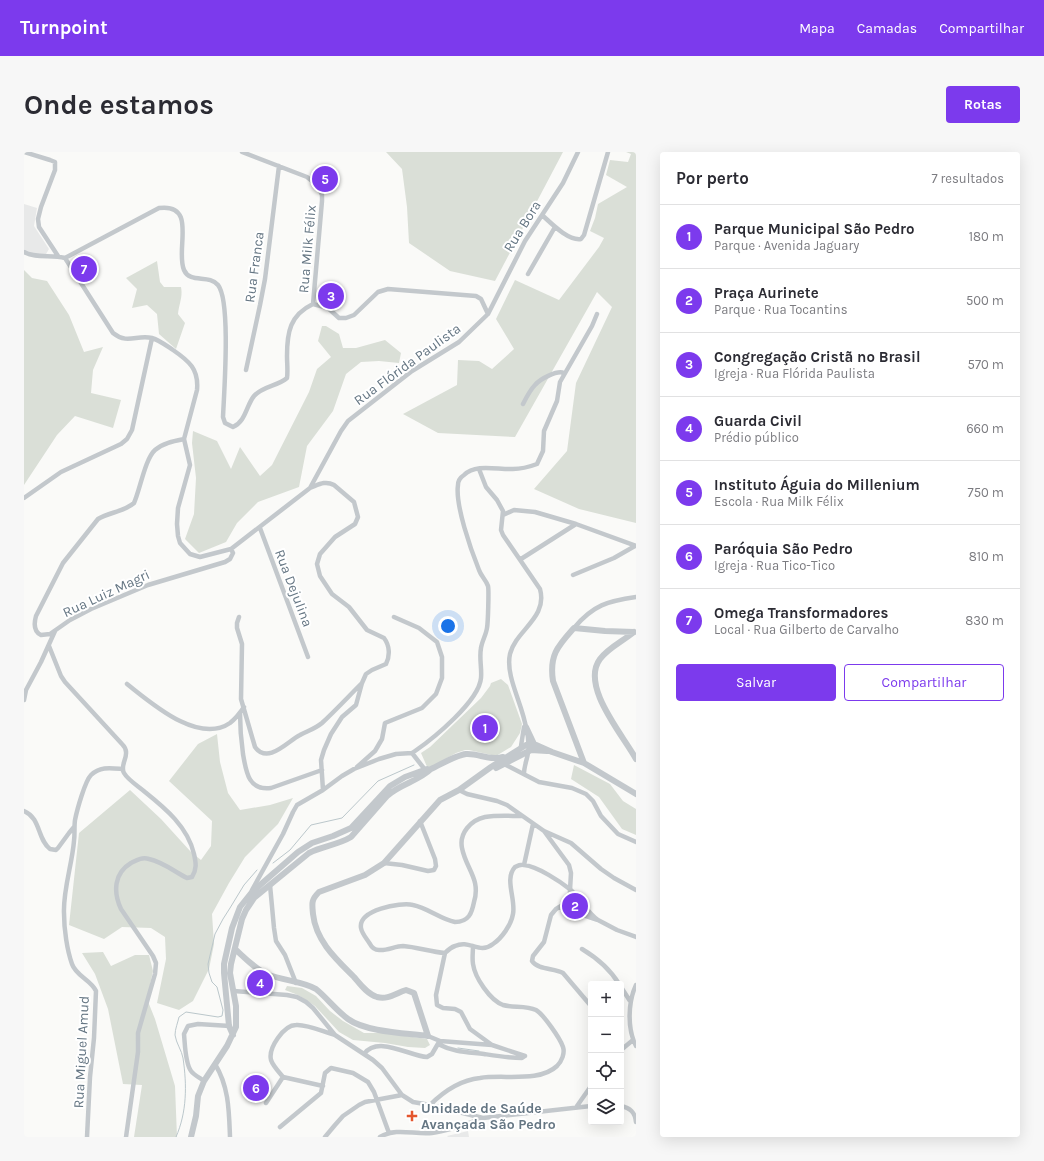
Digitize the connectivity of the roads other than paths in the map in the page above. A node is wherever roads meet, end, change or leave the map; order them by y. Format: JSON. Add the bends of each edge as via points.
{"nodes":[{"id":1,"x":24,"y":152,"type":"edge"},
{"id":2,"x":242,"y":152,"type":"edge"},
{"id":3,"x":578,"y":152,"type":"edge"},
{"id":4,"x":608,"y":152,"type":"edge"},
{"id":5,"x":279,"y":166,"type":"junction"},
{"id":6,"x":542,"y":215,"type":"junction"},
{"id":7,"x":555,"y":227,"type":"junction"},
{"id":8,"x":24,"y":252,"type":"edge"},
{"id":9,"x":58,"y":256,"type":"junction"},
{"id":10,"x":65,"y":258,"type":"junction"},
{"id":11,"x":528,"y":274,"type":"dead end"},
{"id":12,"x":312,"y":304,"type":"junction"},
{"id":13,"x":488,"y":314,"type":"junction"},
{"id":14,"x":597,"y":314,"type":"dead end"},
{"id":15,"x":152,"y":338,"type":"junction"},
{"id":16,"x":246,"y":370,"type":"dead end"},
{"id":17,"x":564,"y":373,"type":"junction"},
{"id":18,"x":523,"y":404,"type":"dead end"},
{"id":19,"x":184,"y":439,"type":"junction"},
{"id":20,"x":479,"y":469,"type":"junction"},
{"id":21,"x":310,"y":488,"type":"junction"},
{"id":22,"x":24,"y":498,"type":"edge"},
{"id":23,"x":503,"y":515,"type":"junction"},
{"id":24,"x":576,"y":524,"type":"junction"},
{"id":25,"x":260,"y":528,"type":"junction"},
{"id":26,"x":636,"y":546,"type":"edge"},
{"id":27,"x":231,"y":549,"type":"junction"},
{"id":28,"x":521,"y":559,"type":"junction"},
{"id":29,"x":572,"y":575,"type":"dead end"},
{"id":30,"x":636,"y":597,"type":"edge"},
{"id":31,"x":239,"y":617,"type":"dead end"},
{"id":32,"x":394,"y":617,"type":"dead end"},
{"id":33,"x":574,"y":628,"type":"junction"},
{"id":34,"x":55,"y":631,"type":"junction"},
{"id":35,"x":635,"y":632,"type":"edge"},
{"id":36,"x":49,"y":646,"type":"junction"},
{"id":37,"x":308,"y":657,"type":"dead end"},
{"id":38,"x":362,"y":683,"type":"junction"},
{"id":39,"x":127,"y":684,"type":"dead end"},
{"id":40,"x":25,"y":690,"type":"edge"},
{"id":41,"x":24,"y":700,"type":"edge"},
{"id":42,"x":244,"y":707,"type":"junction"},
{"id":43,"x":240,"y":713,"type":"junction"},
{"id":44,"x":524,"y":719,"type":"junction"},
{"id":45,"x":526,"y":727,"type":"joint"},
{"id":46,"x":528,"y":745,"type":"junction"},
{"id":47,"x":412,"y":752,"type":"junction"},
{"id":48,"x":529,"y":752,"type":"junction"},
{"id":49,"x":552,"y":752,"type":"junction"},
{"id":50,"x":478,"y":756,"type":"junction"},
{"id":51,"x":509,"y":757,"type":"junction"},
{"id":52,"x":636,"y":759,"type":"edge"},
{"id":53,"x":485,"y":760,"type":"junction"},
{"id":54,"x":584,"y":763,"type":"junction"},
{"id":55,"x":500,"y":764,"type":"junction"},
{"id":56,"x":123,"y":769,"type":"junction"},
{"id":57,"x":354,"y":769,"type":"junction"},
{"id":58,"x":322,"y":770,"type":"junction"},
{"id":59,"x":428,"y":770,"type":"junction"},
{"id":60,"x":485,"y":771,"type":"junction"},
{"id":61,"x":524,"y":774,"type":"junction"},
{"id":62,"x":475,"y":778,"type":"junction"},
{"id":63,"x":324,"y":790,"type":"junction"},
{"id":64,"x":459,"y":790,"type":"junction"},
{"id":65,"x":636,"y":794,"type":"edge"},
{"id":66,"x":24,"y":812,"type":"edge"},
{"id":67,"x":521,"y":816,"type":"junction"},
{"id":68,"x":420,"y":821,"type":"junction"},
{"id":69,"x":360,"y":823,"type":"junction"},
{"id":70,"x":533,"y":824,"type":"junction"},
{"id":71,"x":74,"y":827,"type":"junction"},
{"id":72,"x":544,"y":831,"type":"junction"},
{"id":73,"x":636,"y":842,"type":"edge"},
{"id":74,"x":384,"y":863,"type":"junction"},
{"id":75,"x":524,"y":865,"type":"junction"},
{"id":76,"x":270,"y":885,"type":"junction"},
{"id":77,"x":570,"y":890,"type":"junction"},
{"id":78,"x":636,"y":890,"type":"edge"},
{"id":79,"x":252,"y":892,"type":"junction"},
{"id":80,"x":559,"y":907,"type":"junction"},
{"id":81,"x":598,"y":920,"type":"junction"},
{"id":82,"x":232,"y":928,"type":"junction"},
{"id":83,"x":238,"y":934,"type":"junction"},
{"id":84,"x":636,"y":938,"type":"edge"},
{"id":85,"x":474,"y":946,"type":"junction"},
{"id":86,"x":235,"y":949,"type":"junction"},
{"id":87,"x":582,"y":949,"type":"dead end"},
{"id":88,"x":445,"y":953,"type":"junction"},
{"id":89,"x":617,"y":981,"type":"edge"},
{"id":90,"x":296,"y":983,"type":"junction"},
{"id":91,"x":636,"y":985,"type":"edge"},
{"id":92,"x":234,"y":991,"type":"junction"},
{"id":93,"x":624,"y":992,"type":"edge"},
{"id":94,"x":630,"y":1001,"type":"junction"},
{"id":95,"x":588,"y":1002,"type":"edge"},
{"id":96,"x":229,"y":1026,"type":"junction"},
{"id":97,"x":236,"y":1027,"type":"junction"},
{"id":98,"x":233,"y":1034,"type":"junction"},
{"id":99,"x":335,"y":1035,"type":"junction"},
{"id":100,"x":428,"y":1036,"type":"junction"},
{"id":101,"x":633,"y":1040,"type":"junction"},
{"id":102,"x":439,"y":1042,"type":"junction"},
{"id":103,"x":492,"y":1046,"type":"junction"},
{"id":104,"x":636,"y":1046,"type":"edge"},
{"id":105,"x":624,"y":1048,"type":"edge"},
{"id":106,"x":364,"y":1054,"type":"junction"},
{"id":107,"x":215,"y":1064,"type":"junction"},
{"id":108,"x":283,"y":1077,"type":"junction"},
{"id":109,"x":204,"y":1081,"type":"junction"},
{"id":110,"x":323,"y":1086,"type":"junction"},
{"id":111,"x":589,"y":1089,"type":"edge"},
{"id":112,"x":402,"y":1095,"type":"junction"},
{"id":113,"x":376,"y":1100,"type":"junction"},
{"id":114,"x":266,"y":1103,"type":"dead end"},
{"id":115,"x":430,"y":1105,"type":"junction"},
{"id":116,"x":576,"y":1106,"type":"junction"},
{"id":117,"x":588,"y":1106,"type":"edge"},
{"id":118,"x":624,"y":1107,"type":"edge"},
{"id":119,"x":483,"y":1118,"type":"junction"},
{"id":120,"x":636,"y":1122,"type":"edge"},
{"id":121,"x":280,"y":1127,"type":"dead end"},
{"id":122,"x":389,"y":1133,"type":"junction"},
{"id":123,"x":415,"y":1135,"type":"edge"},
{"id":124,"x":87,"y":1137,"type":"edge"},
{"id":125,"x":126,"y":1137,"type":"edge"},
{"id":126,"x":191,"y":1137,"type":"edge"},
{"id":127,"x":230,"y":1137,"type":"edge"},
{"id":128,"x":325,"y":1137,"type":"edge"},
{"id":129,"x":380,"y":1137,"type":"edge"}],
"edges":[{"from":1,"to":9,"type":"street","via":[[55,162],[55,170],[41,207],[38,227]]},
{"from":2,"to":5,"type":"street","name":"Rua Milk Félix"},
{"from":3,"to":6,"type":"street","name":"Rua Bora","via":[[563,183]]},
{"from":4,"to":7,"type":"street","via":[[583,237],[572,238]]},
{"from":5,"to":12,"type":"street","name":"Rua Milk Félix","via":[[307,177],[318,186],[322,195]]},
{"from":5,"to":16,"type":"street","name":"Rua Franca","via":[[265,279]]},
{"from":6,"to":7,"type":"street"},
{"from":6,"to":13,"type":"street","name":"Rua Bora","via":[[525,241]]},
{"from":7,"to":11,"type":"street"},
{"from":8,"to":9,"type":"street","via":[[32,255]]},
{"from":9,"to":10,"type":"street"},
{"from":10,"to":12,"type":"street","via":[[159,208],[170,207],[178,212],[182,221],[184,270],[187,275],[194,278],[216,282],[223,296],[223,417],[225,423],[230,426],[242,420],[255,395],[286,379],[287,349],[292,322]]},
{"from":10,"to":15,"type":"street","via":[[113,333],[126,339]]},
{"from":12,"to":13,"type":"street","via":[[328,308],[339,318],[346,318],[378,292],[393,289],[476,296],[481,299]]},
{"from":13,"to":21,"type":"street","name":"Rua Flórida Paulista","via":[[459,342],[412,371],[348,421]]},
{"from":14,"to":17,"type":"street"},
{"from":15,"to":19,"type":"street","via":[[190,363],[196,376],[197,390]]},
{"from":15,"to":22,"type":"street","via":[[136,414],[127,438],[121,444],[61,472]]},
{"from":17,"to":18,"type":"street","via":[[552,375],[535,384]]},
{"from":17,"to":20,"type":"street","via":[[557,401],[544,431],[543,451],[537,464],[516,469]]},
{"from":19,"to":27,"type":"street","via":[[190,465],[177,516],[180,544],[190,554],[200,557]]},
{"from":19,"to":34,"type":"street","via":[[170,442],[154,451],[134,503],[98,520],[66,558],[34,622],[36,631],[41,635]]},
{"from":20,"to":23,"type":"street","via":[[486,487],[500,504]]},
{"from":20,"to":47,"type":"street","via":[[467,472],[458,485],[461,515],[479,570],[488,588],[488,624],[481,649],[481,679],[479,687],[465,708]]},
{"from":21,"to":25,"type":"street"},
{"from":21,"to":38,"type":"street","via":[[330,483],[354,502],[358,512],[355,524],[326,545],[317,564],[320,576],[332,594],[347,604],[367,630],[384,638],[388,644],[386,664],[368,673]]},
{"from":23,"to":24,"type":"street","via":[[514,510],[523,510]]},
{"from":23,"to":28,"type":"street","via":[[503,535]]},
{"from":24,"to":26,"type":"street"},
{"from":24,"to":28,"type":"street"},
{"from":25,"to":27,"type":"street"},
{"from":25,"to":37,"type":"street","name":"Rua Dejulina"},
{"from":26,"to":29,"type":"street"},
{"from":27,"to":34,"type":"street","name":"Rua Luiz Magri","via":[[232,556],[225,562],[148,584],[70,620]]},
{"from":28,"to":44,"type":"street","via":[[540,589],[542,599],[538,612],[515,643],[509,660]]},
{"from":30,"to":33,"type":"street","via":[[604,604],[583,617]]},
{"from":31,"to":42,"type":"street","via":[[237,628],[242,644],[240,690]]},
{"from":32,"to":57,"type":"street","via":[[419,628],[437,642],[442,657],[442,678],[436,694],[422,708],[385,724],[382,739],[375,751]]},
{"from":33,"to":35,"type":"street"},
{"from":33,"to":54,"type":"street","via":[[554,656],[552,672],[555,688]]},
{"from":34,"to":36,"type":"street","name":"Rua Luiz Magri"},
{"from":35,"to":52,"type":"street","via":[[601,658],[597,665],[595,680],[607,712]]},
{"from":36,"to":40,"type":"street","name":"Rua Luiz Magri"},
{"from":36,"to":56,"type":"street","via":[[65,682],[126,750]]},
{"from":38,"to":42,"type":"street","via":[[319,726],[269,754],[256,747]]},
{"from":38,"to":58,"type":"street","via":[[356,705],[342,717],[331,734],[322,755]]},
{"from":39,"to":43,"type":"street","via":[[163,712],[186,724],[208,728],[223,726]]},
{"from":40,"to":41,"type":"street","name":"Rua Luiz Magri"},
{"from":42,"to":43,"type":"street"},
{"from":43,"to":58,"type":"street","via":[[240,733],[246,769],[256,786],[271,788]]},
{"from":44,"to":45,"type":"street"},
{"from":44,"to":46,"type":"street"},
{"from":45,"to":46,"type":"street"},
{"from":46,"to":48,"type":"street"},
{"from":46,"to":49,"type":"street"},
{"from":46,"to":51,"type":"street"},
{"from":47,"to":57,"type":"street","via":[[379,758]]},
{"from":47,"to":59,"type":"street"},
{"from":48,"to":49,"type":"street"},
{"from":48,"to":51,"type":"street"},
{"from":48,"to":61,"type":"street"},
{"from":49,"to":54,"type":"street"},
{"from":50,"to":51,"type":"street","via":[[493,759]]},
{"from":50,"to":53,"type":"street"},
{"from":50,"to":59,"type":"street","via":[[464,754]]},
{"from":51,"to":55,"type":"street"},
{"from":53,"to":55,"type":"street"},
{"from":53,"to":60,"type":"street"},
{"from":54,"to":65,"type":"street"},
{"from":55,"to":60,"type":"street"},
{"from":55,"to":61,"type":"street"},
{"from":55,"to":62,"type":"street"},
{"from":56,"to":71,"type":"street","name":"Rua Miguel Amud","via":[[106,768],[91,775],[86,783]]},
{"from":56,"to":125,"type":"street","via":[[125,774],[160,805],[185,833],[196,864],[195,872],[188,878],[145,858],[125,866],[118,876],[116,895],[121,909],[156,964],[138,1033],[138,1052]]},
{"from":57,"to":63,"type":"street"},
{"from":58,"to":63,"type":"street"},
{"from":59,"to":69,"type":"street","via":[[393,791]]},
{"from":60,"to":62,"type":"street"},
{"from":61,"to":73,"type":"street","via":[[539,782],[572,788],[586,794],[601,816],[618,834]]},
{"from":62,"to":64,"type":"street"},
{"from":63,"to":79,"type":"street","via":[[304,800],[295,809]]},
{"from":64,"to":67,"type":"street","via":[[502,803]]},
{"from":64,"to":68,"type":"street","via":[[440,800]]},
{"from":66,"to":71,"type":"street","via":[[33,817],[47,847],[52,850],[60,846]]},
{"from":67,"to":70,"type":"street"},
{"from":67,"to":88,"type":"street","via":[[485,817],[476,820],[466,830],[462,846],[477,888],[472,910],[466,919],[456,922],[414,905],[403,904],[375,911],[362,920],[362,932],[374,949],[401,946]]},
{"from":68,"to":74,"type":"street"},
{"from":68,"to":74,"type":"street","via":[[435,859],[434,870]]},
{"from":69,"to":76,"type":"street","via":[[356,833],[345,841],[309,853]]},
{"from":69,"to":79,"type":"street","via":[[304,847]]},
{"from":70,"to":72,"type":"street"},
{"from":70,"to":75,"type":"street"},
{"from":71,"to":124,"type":"street","name":"Rua Miguel Amud","via":[[64,912],[65,925],[72,965],[93,986],[96,995]]},
{"from":72,"to":77,"type":"street","via":[[569,865]]},
{"from":72,"to":78,"type":"street","via":[[571,843],[601,869]]},
{"from":74,"to":100,"type":"street","via":[[365,875],[319,892],[312,902],[315,927],[333,956],[368,992],[382,998],[406,990],[414,993]]},
{"from":75,"to":77,"type":"street","via":[[546,874]]},
{"from":75,"to":85,"type":"street","via":[[515,867],[511,872],[513,914],[503,934],[486,949]]},
{"from":76,"to":83,"type":"street","via":[[254,898],[246,910]]},
{"from":76,"to":90,"type":"street","via":[[276,941],[285,955]]},
{"from":77,"to":80,"type":"street","via":[[570,898]]},
{"from":77,"to":81,"type":"street"},
{"from":79,"to":82,"type":"street","via":[[240,907]]},
{"from":80,"to":81,"type":"street"},
{"from":80,"to":95,"type":"street","via":[[551,915],[544,942],[532,961],[536,965],[563,973]]},
{"from":81,"to":84,"type":"street"},
{"from":82,"to":83,"type":"street"},
{"from":82,"to":96,"type":"street","via":[[224,964]]},
{"from":83,"to":86,"type":"street"},
{"from":85,"to":88,"type":"street","via":[[460,944]]},
{"from":85,"to":115,"type":"street","via":[[473,964],[476,975],[492,998],[503,1005],[529,1008],[539,1012],[563,1047],[563,1057],[555,1068],[539,1074],[480,1078],[464,1082],[446,1091]]},
{"from":86,"to":90,"type":"street","via":[[261,972]]},
{"from":86,"to":92,"type":"street","via":[[230,973]]},
{"from":87,"to":89,"type":"street","via":[[612,973]]},
{"from":88,"to":103,"type":"street","via":[[436,995],[438,1005],[461,1012],[470,1029]]},
{"from":90,"to":100,"type":"street","via":[[316,989],[342,1014],[368,1028]]},
{"from":91,"to":94,"type":"street"},
{"from":92,"to":97,"type":"street"},
{"from":92,"to":99,"type":"street","via":[[297,997],[313,1008]]},
{"from":93,"to":94,"type":"street"},
{"from":94,"to":101,"type":"street"},
{"from":96,"to":97,"type":"street"},
{"from":96,"to":98,"type":"street"},
{"from":96,"to":109,"type":"street","via":[[198,1024],[188,1026],[185,1030],[189,1067]]},
{"from":97,"to":98,"type":"street"},
{"from":98,"to":107,"type":"street"},
{"from":99,"to":106,"type":"street"},
{"from":99,"to":108,"type":"street","via":[[296,1025],[286,1029],[274,1044],[270,1056]]},
{"from":100,"to":102,"type":"street"},
{"from":101,"to":104,"type":"street"},
{"from":101,"to":105,"type":"street"},
{"from":102,"to":103,"type":"street"},
{"from":102,"to":103,"type":"street","via":[[452,1050],[504,1057],[525,1056]]},
{"from":102,"to":106,"type":"street","via":[[432,1054],[427,1057],[381,1046],[372,1047]]},
{"from":106,"to":112,"type":"street","via":[[382,1068]]},
{"from":107,"to":109,"type":"street"},
{"from":107,"to":127,"type":"street","via":[[226,1090]]},
{"from":108,"to":110,"type":"street"},
{"from":108,"to":114,"type":"street"},
{"from":109,"to":126,"type":"street","via":[[198,1096]]},
{"from":110,"to":113,"type":"street","via":[[324,1075],[328,1069],[353,1073],[372,1086]]},
{"from":110,"to":121,"type":"street","via":[[319,1095]]},
{"from":111,"to":116,"type":"street"},
{"from":112,"to":113,"type":"street"},
{"from":112,"to":115,"type":"street","via":[[413,1102]]},
{"from":113,"to":122,"type":"street"},
{"from":113,"to":128,"type":"street","via":[[351,1110]]},
{"from":115,"to":119,"type":"street"},
{"from":116,"to":117,"type":"street"},
{"from":116,"to":119,"type":"street"},
{"from":118,"to":120,"type":"street","via":[[631,1110]]},
{"from":119,"to":123,"type":"street","via":[[437,1132]]},
{"from":122,"to":123,"type":"street","via":[[398,1131]]},
{"from":122,"to":129,"type":"street"}]}
